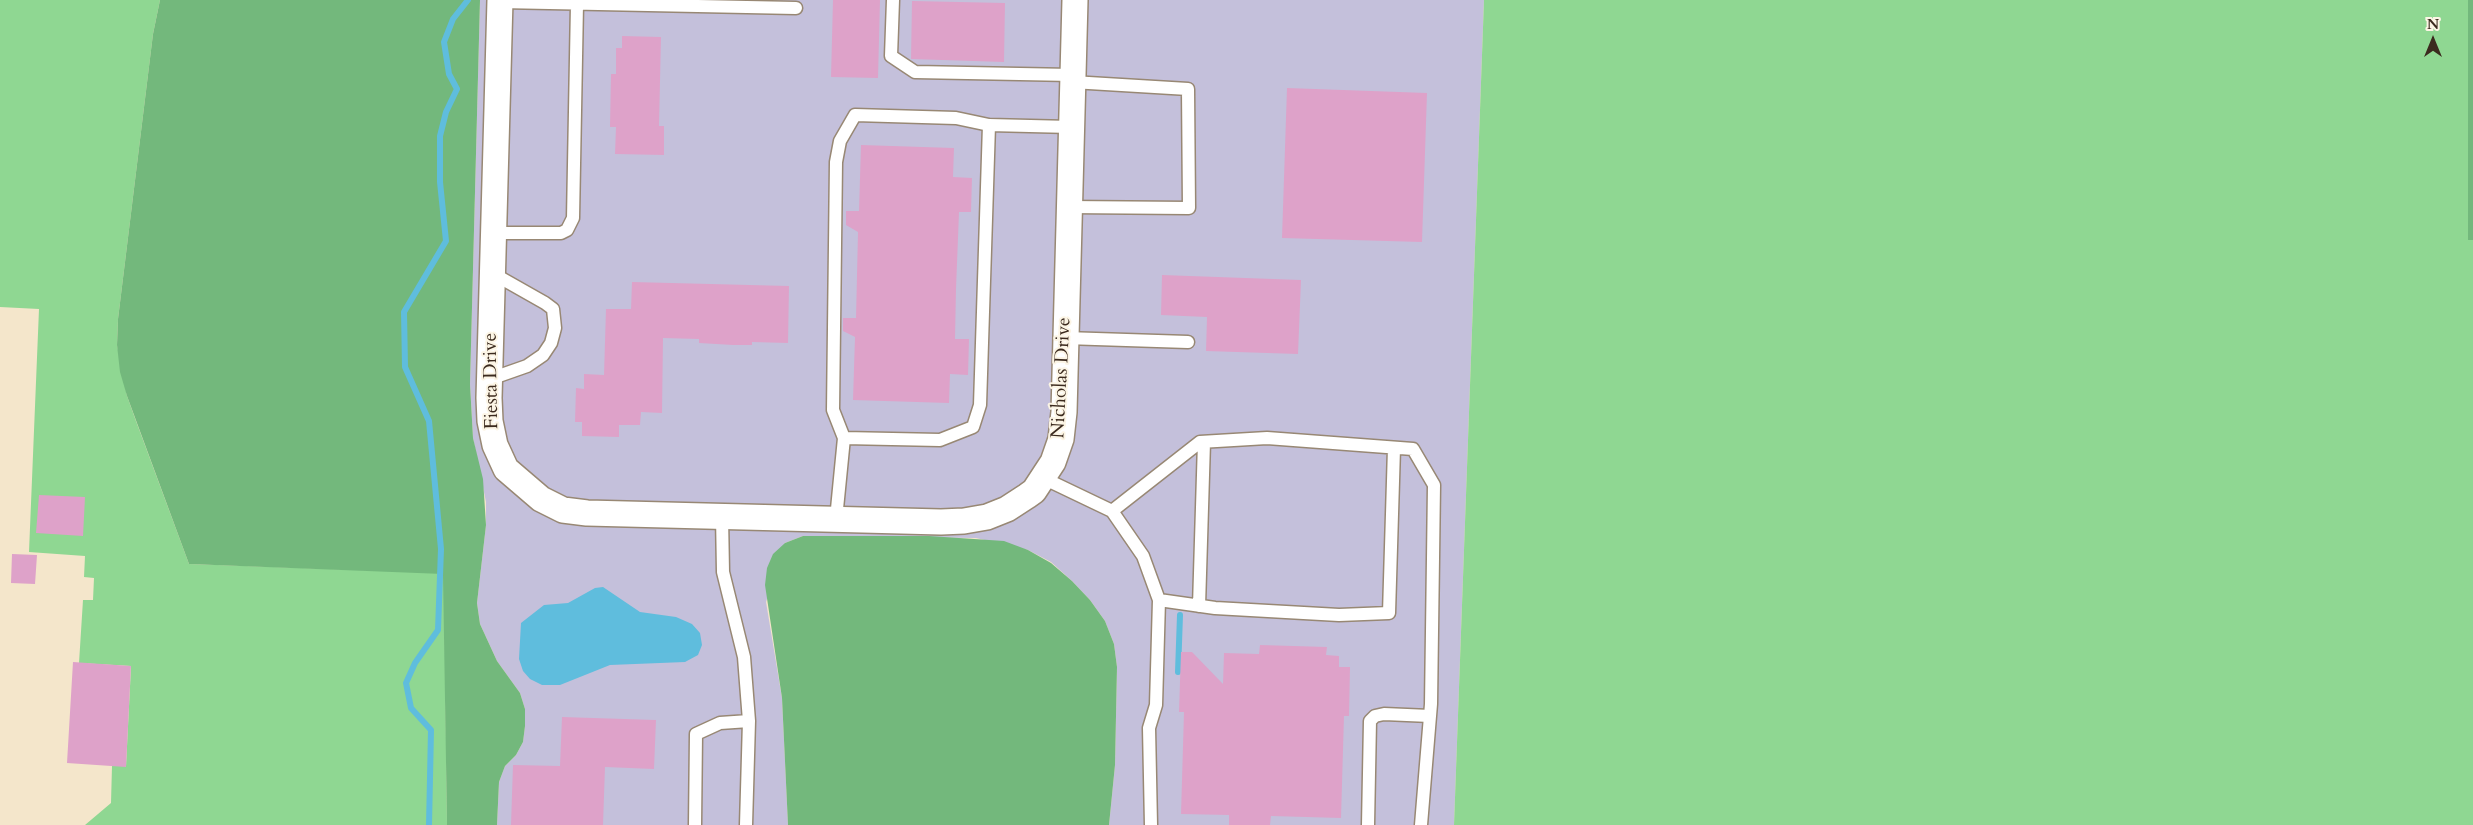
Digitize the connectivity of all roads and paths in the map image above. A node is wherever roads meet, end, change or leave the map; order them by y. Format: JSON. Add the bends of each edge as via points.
{"nodes":[{"id":1,"x":893,"y":0,"type":"edge"},
{"id":2,"x":1075,"y":0,"type":"edge"},
{"id":3,"x":500,"y":1,"type":"edge"},
{"id":4,"x":577,"y":4,"type":"junction"},
{"id":5,"x":796,"y":8,"type":"dead end"},
{"id":6,"x":1072,"y":79,"type":"junction"},
{"id":7,"x":989,"y":125,"type":"junction"},
{"id":8,"x":1071,"y":127,"type":"junction"},
{"id":9,"x":1068,"y":207,"type":"junction"},
{"id":10,"x":493,"y":233,"type":"junction"},
{"id":11,"x":492,"y":273,"type":"junction"},
{"id":12,"x":1065,"y":338,"type":"junction"},
{"id":13,"x":1188,"y":342,"type":"dead end"},
{"id":14,"x":490,"y":379,"type":"junction"},
{"id":15,"x":844,"y":438,"type":"junction"},
{"id":16,"x":1204,"y":442,"type":"junction"},
{"id":17,"x":1394,"y":448,"type":"junction"},
{"id":18,"x":1043,"y":478,"type":"junction"},
{"id":19,"x":1112,"y":511,"type":"junction"},
{"id":20,"x":722,"y":516,"type":"junction"},
{"id":21,"x":782,"y":518,"type":"joint"},
{"id":22,"x":836,"y":519,"type":"junction"},
{"id":23,"x":1159,"y":600,"type":"junction"},
{"id":24,"x":1199,"y":606,"type":"junction"},
{"id":25,"x":1430,"y":716,"type":"junction"},
{"id":26,"x":749,"y":721,"type":"junction"},
{"id":27,"x":695,"y":825,"type":"edge"},
{"id":28,"x":746,"y":825,"type":"edge"},
{"id":29,"x":1151,"y":825,"type":"edge"},
{"id":30,"x":1368,"y":825,"type":"edge"},
{"id":31,"x":1421,"y":825,"type":"edge"}],
"edges":[{"from":1,"to":6,"type":"lane","via":[[891,56],[915,72]]},
{"from":2,"to":6,"type":"street","name":"Nicholas Drive"},
{"from":3,"to":4,"type":"lane"},
{"from":3,"to":10,"type":"street","name":"Fiesta Drive"},
{"from":4,"to":5,"type":"lane"},
{"from":4,"to":10,"type":"lane","via":[[573,218],[567,230],[561,233]]},
{"from":6,"to":8,"type":"street","name":"Nicholas Drive"},
{"from":6,"to":9,"type":"lane","via":[[1188,90],[1189,208]]},
{"from":7,"to":8,"type":"lane"},
{"from":7,"to":15,"type":"lane","via":[[980,405],[973,428],[940,440]]},
{"from":7,"to":15,"type":"lane","via":[[956,118],[855,115],[840,141],[836,162],[832,410]]},
{"from":8,"to":9,"type":"street","name":"Nicholas Drive"},
{"from":9,"to":12,"type":"street","name":"Nicholas Drive"},
{"from":10,"to":11,"type":"street","name":"Fiesta Drive"},
{"from":11,"to":14,"type":"street","name":"Fiesta Drive"},
{"from":11,"to":14,"type":"lane","via":[[553,309],[555,328],[552,343],[543,355],[527,366]]},
{"from":12,"to":13,"type":"lane"},
{"from":12,"to":18,"type":"street","name":"Nicholas Drive","via":[[1061,439]]},
{"from":14,"to":20,"type":"street","name":"Fiesta Drive","via":[[490,421],[495,445],[506,469],[541,499],[563,510],[586,513]]},
{"from":15,"to":22,"type":"lane"},
{"from":16,"to":17,"type":"lane","via":[[1267,438]]},
{"from":16,"to":19,"type":"lane"},
{"from":16,"to":24,"type":"lane"},
{"from":17,"to":24,"type":"lane","via":[[1389,613],[1339,615]]},
{"from":17,"to":25,"type":"lane","via":[[1413,449],[1434,485]]},
{"from":18,"to":19,"type":"lane"},
{"from":18,"to":22,"type":"street","name":"Nicholas Drive","via":[[1027,496],[1008,509],[986,517],[942,522]]},
{"from":19,"to":23,"type":"lane","via":[[1143,556]]},
{"from":20,"to":21,"type":"street","name":"Fiesta Drive"},
{"from":20,"to":26,"type":"lane","via":[[723,572],[744,657]]},
{"from":21,"to":22,"type":"street","name":"Nicholas Drive"},
{"from":23,"to":24,"type":"lane"},
{"from":23,"to":29,"type":"lane","via":[[1156,705],[1149,728]]},
{"from":25,"to":30,"type":"lane","via":[[1384,714],[1370,721]]},
{"from":25,"to":31,"type":"lane"},
{"from":26,"to":27,"type":"lane","via":[[720,724],[696,734]]},
{"from":26,"to":28,"type":"lane"}]}
